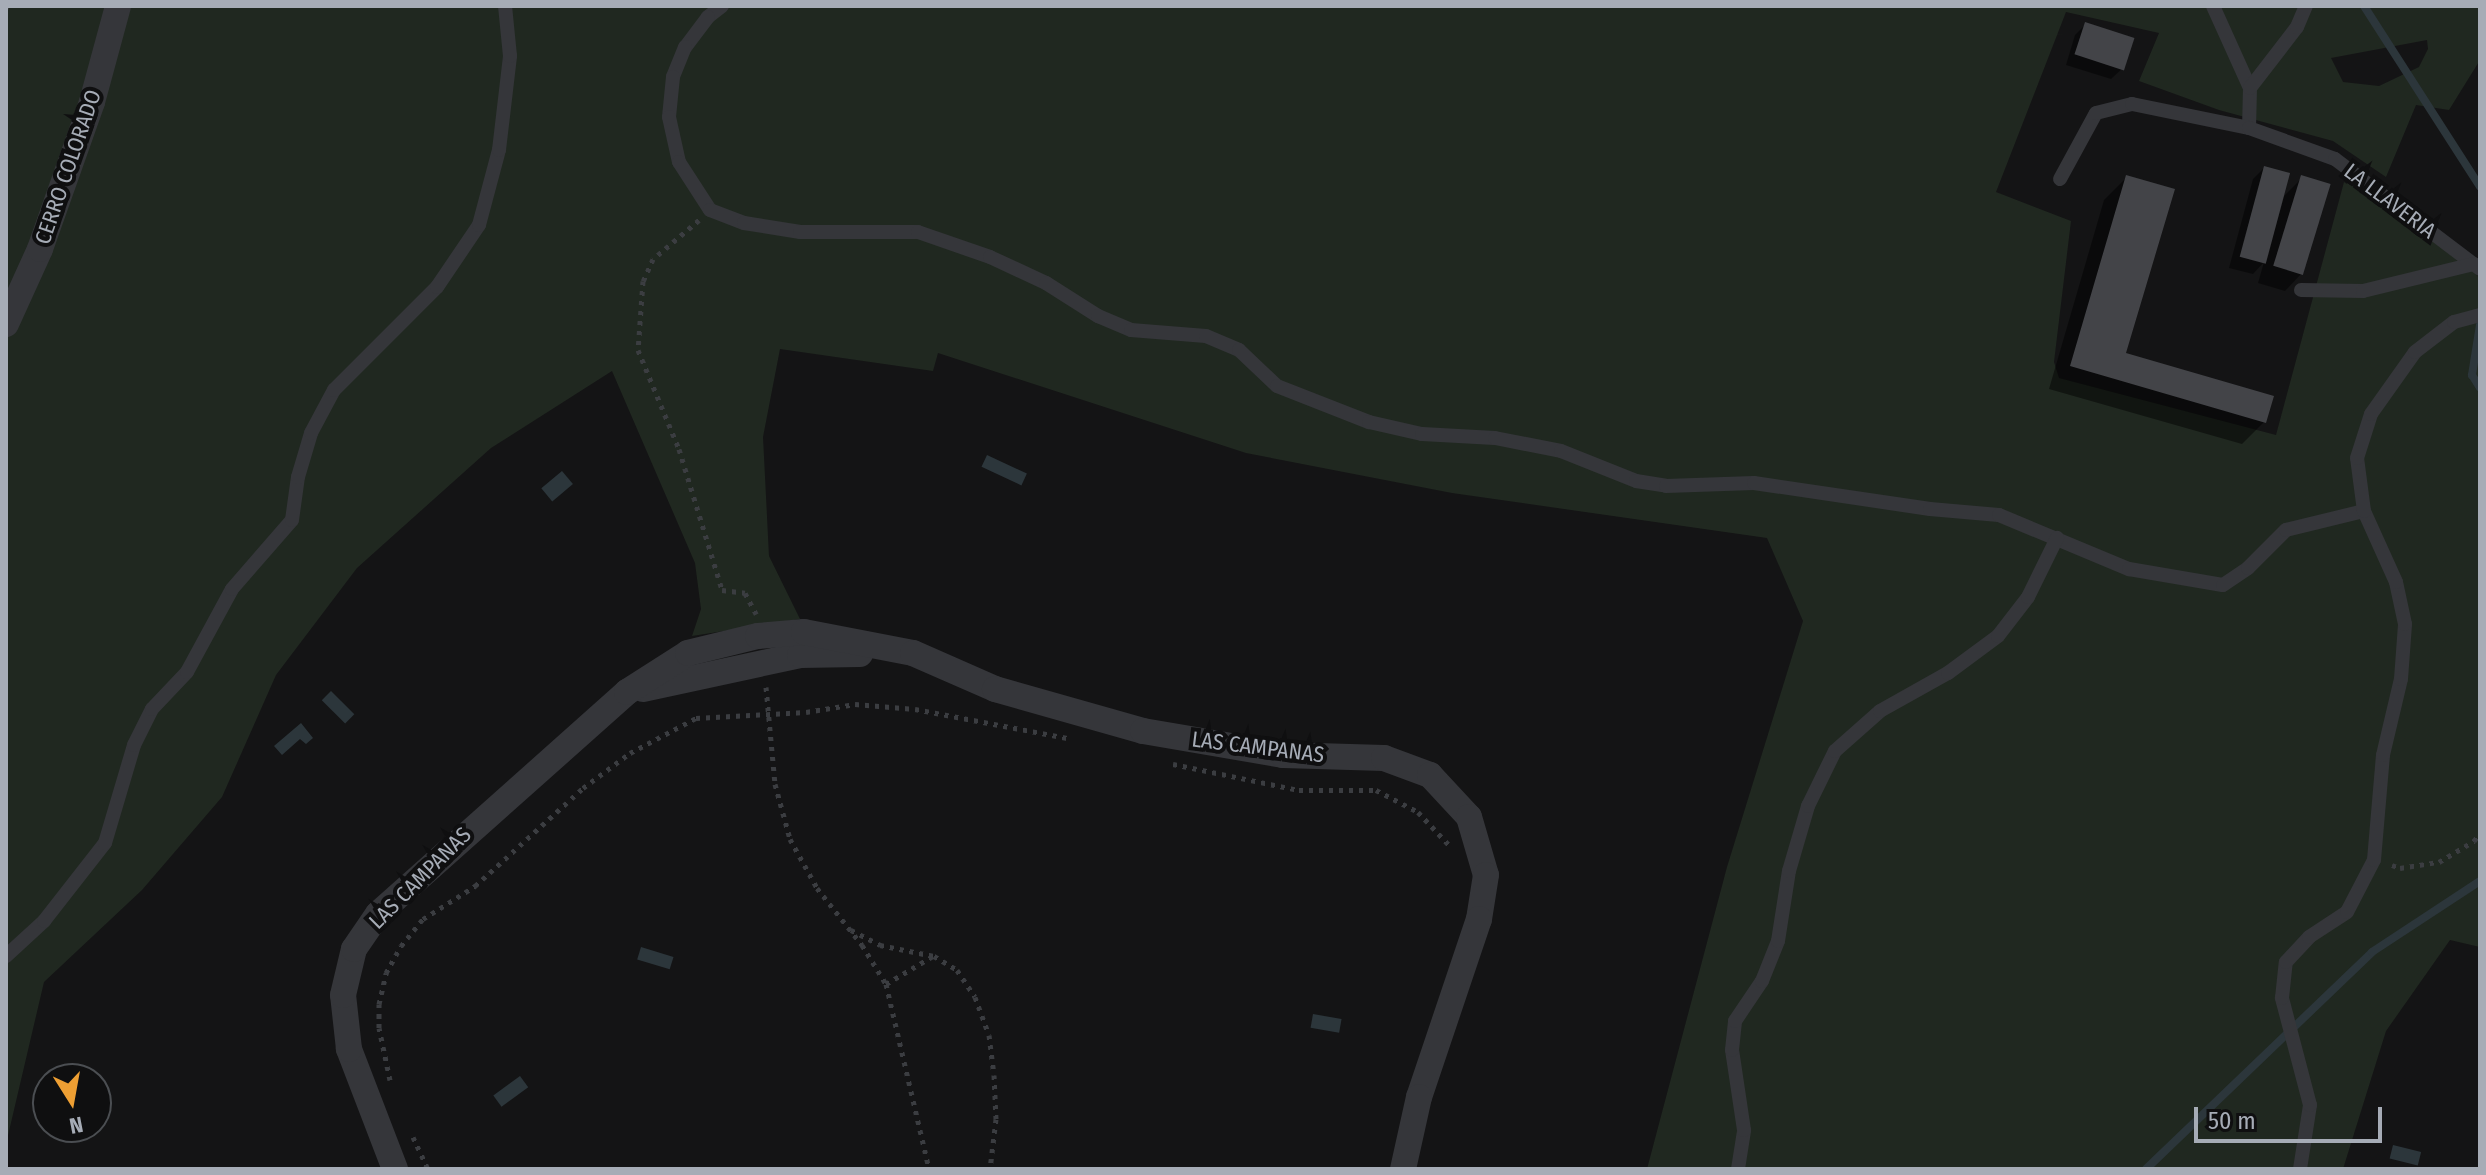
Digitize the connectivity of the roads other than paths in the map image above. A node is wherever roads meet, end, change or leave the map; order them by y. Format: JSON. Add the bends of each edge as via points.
{"nodes":[{"id":1,"x":118,"y":6,"type":"edge"},
{"id":2,"x":505,"y":6,"type":"edge"},
{"id":3,"x":722,"y":6,"type":"edge"},
{"id":4,"x":2213,"y":6,"type":"edge"},
{"id":5,"x":2306,"y":6,"type":"edge"},
{"id":6,"x":2250,"y":88,"type":"junction"},
{"id":7,"x":2249,"y":128,"type":"junction"},
{"id":8,"x":2060,"y":179,"type":"dead end"},
{"id":9,"x":2477,"y":266,"type":"edge"},
{"id":10,"x":2301,"y":290,"type":"dead end"},
{"id":11,"x":2480,"y":315,"type":"edge"},
{"id":12,"x":6,"y":324,"type":"edge"},
{"id":13,"x":2364,"y":511,"type":"junction"},
{"id":14,"x":2057,"y":538,"type":"junction"},
{"id":15,"x":913,"y":653,"type":"junction"},
{"id":16,"x":627,"y":692,"type":"junction"},
{"id":17,"x":6,"y":956,"type":"edge"},
{"id":18,"x":395,"y":1169,"type":"edge"},
{"id":19,"x":1403,"y":1169,"type":"edge"},
{"id":20,"x":1738,"y":1169,"type":"edge"},
{"id":21,"x":2300,"y":1169,"type":"edge"}],
"edges":[{"from":1,"to":12,"type":"street","name":"CERRO COLORADO","via":[[92,102],[40,249]]},
{"from":2,"to":17,"type":"lane","via":[[510,56],[499,150],[479,225],[437,287],[334,390],[311,433],[292,520],[232,589],[187,672],[152,709],[134,745],[105,843],[44,921]]},
{"from":3,"to":14,"type":"lane","via":[[685,47],[673,77],[669,117],[679,162],[710,210],[744,223],[800,232],[918,232],[990,257],[1131,330],[1206,336],[1239,350],[1277,386],[1369,422],[1561,451],[1636,481],[1666,486],[1754,483],[1999,515]]},
{"from":4,"to":6,"type":"lane"},
{"from":5,"to":6,"type":"lane","via":[[2297,27]]},
{"from":6,"to":7,"type":"lane"},
{"from":7,"to":8,"type":"lane","name":"LA LLAVERIA","via":[[2132,104],[2096,113]]},
{"from":7,"to":9,"type":"lane","name":"LA LLAVERIA","via":[[2335,159]]},
{"from":9,"to":10,"type":"lane","via":[[2363,291]]},
{"from":11,"to":13,"type":"lane","via":[[2454,322],[2415,352],[2371,414],[2357,458]]},
{"from":13,"to":14,"type":"lane","via":[[2286,530],[2223,585],[2129,569]]},
{"from":13,"to":21,"type":"lane","via":[[2396,582],[2405,624],[2401,679],[2383,755],[2374,860],[2347,912],[2309,937],[2286,962],[2282,998],[2310,1105]]},
{"from":14,"to":20,"type":"lane","via":[[2028,597],[1998,636],[1948,673],[1880,711],[1835,751],[1808,806],[1789,871],[1778,941],[1762,981],[1735,1021],[1732,1050],[1744,1130]]},
{"from":15,"to":16,"type":"street","name":"LAS CAMPANAS","via":[[800,655]]},
{"from":15,"to":16,"type":"street","name":"LAS CAMPANAS","via":[[804,632],[758,636],[688,653]]},
{"from":15,"to":19,"type":"street","name":"LAS CAMPANAS","via":[[995,689],[1143,731],[1283,755],[1384,758],[1430,775],[1469,817],[1486,875],[1479,919],[1419,1097]]},
{"from":16,"to":18,"type":"street","name":"LAS CAMPANAS","via":[[389,903],[354,949],[343,995],[349,1049]]}]}
